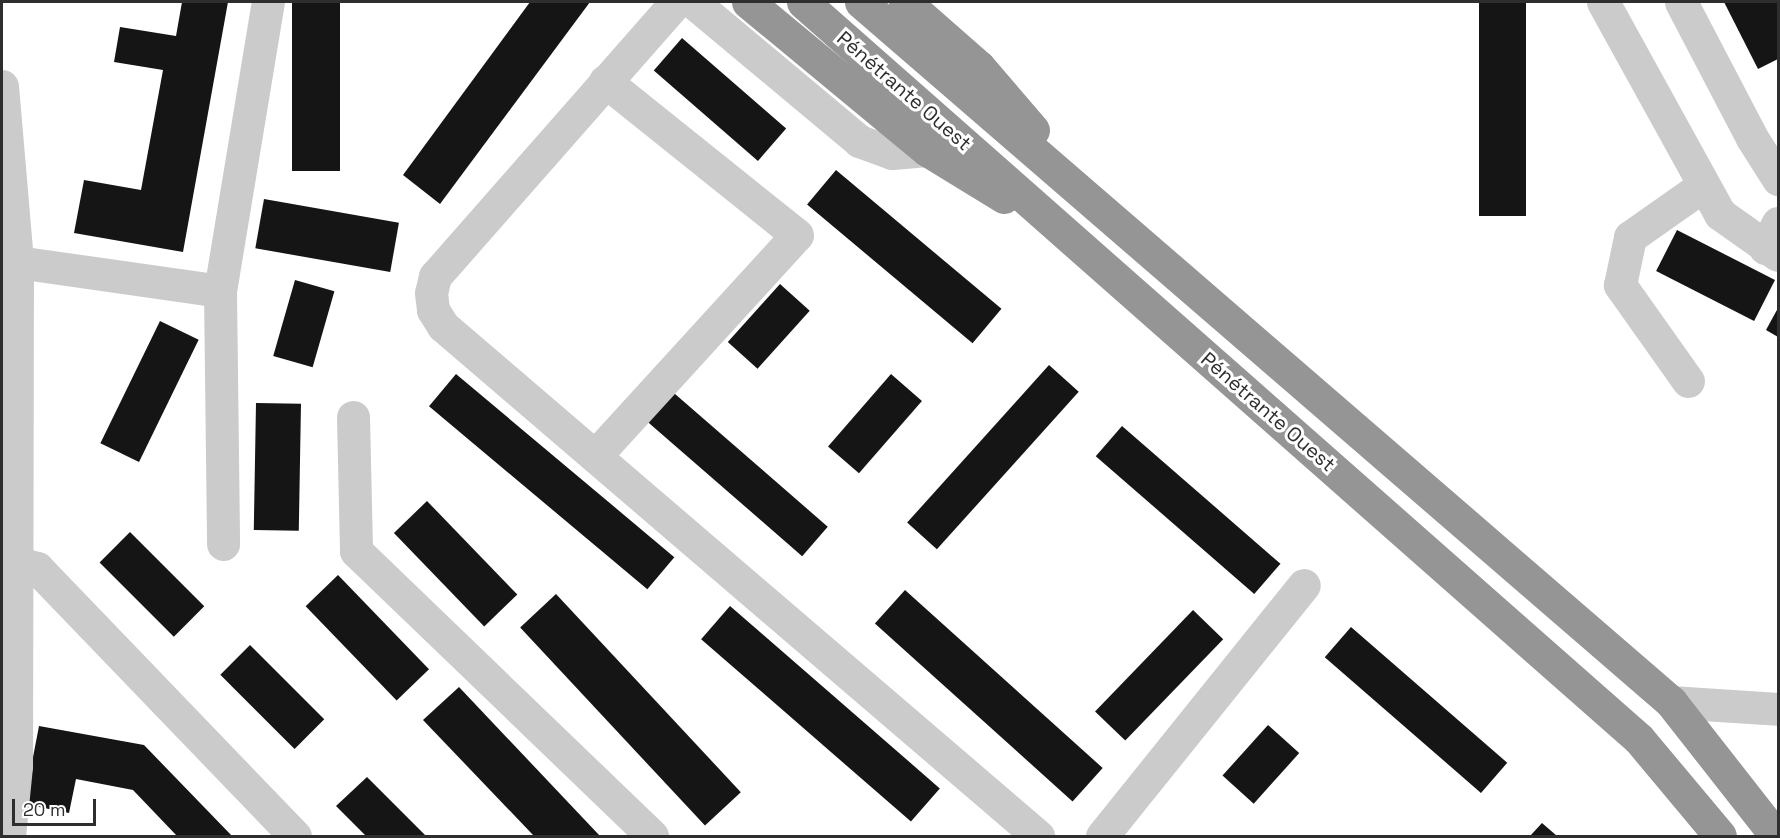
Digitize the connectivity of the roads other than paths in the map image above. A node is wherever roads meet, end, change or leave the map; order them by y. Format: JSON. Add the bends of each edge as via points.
{"nodes":[{"id":1,"x":268,"y":2,"type":"edge"},
{"id":2,"x":676,"y":2,"type":"edge"},
{"id":3,"x":693,"y":2,"type":"edge"},
{"id":4,"x":748,"y":2,"type":"edge"},
{"id":5,"x":803,"y":2,"type":"edge"},
{"id":6,"x":861,"y":2,"type":"edge"},
{"id":7,"x":904,"y":2,"type":"edge"},
{"id":8,"x":1603,"y":2,"type":"edge"},
{"id":9,"x":1681,"y":2,"type":"edge"},
{"id":10,"x":605,"y":81,"type":"junction"},
{"id":11,"x":2,"y":86,"type":"edge"},
{"id":12,"x":927,"y":150,"type":"junction"},
{"id":13,"x":1066,"y":179,"type":"junction"},
{"id":14,"x":1779,"y":179,"type":"edge"},
{"id":15,"x":1704,"y":185,"type":"junction"},
{"id":16,"x":1052,"y":221,"type":"junction"},
{"id":17,"x":1774,"y":242,"type":"edge"},
{"id":18,"x":9,"y":259,"type":"edge"},
{"id":19,"x":220,"y":291,"type":"junction"},
{"id":20,"x":1688,"y":381,"type":"dead end"},
{"id":21,"x":353,"y":417,"type":"dead end"},
{"id":22,"x":595,"y":456,"type":"junction"},
{"id":23,"x":223,"y":544,"type":"dead end"},
{"id":24,"x":17,"y":563,"type":"junction"},
{"id":25,"x":1304,"y":585,"type":"dead end"},
{"id":26,"x":1671,"y":702,"type":"junction"},
{"id":27,"x":1779,"y":709,"type":"edge"},
{"id":28,"x":9,"y":837,"type":"edge"},
{"id":29,"x":295,"y":837,"type":"edge"},
{"id":30,"x":652,"y":837,"type":"edge"},
{"id":31,"x":1038,"y":837,"type":"edge"},
{"id":32,"x":1102,"y":837,"type":"edge"},
{"id":33,"x":1720,"y":837,"type":"edge"},
{"id":34,"x":1776,"y":837,"type":"edge"}],
"edges":[{"from":1,"to":19,"type":"street"},
{"from":2,"to":10,"type":"street"},
{"from":3,"to":12,"type":"street","via":[[859,141],[892,153]]},
{"from":4,"to":12,"type":"highway"},
{"from":5,"to":16,"type":"highway","name":"Pénétrante Ouest"},
{"from":6,"to":13,"type":"highway","name":"Pénétrante Ouest"},
{"from":7,"to":13,"type":"highway","via":[[1005,95]]},
{"from":8,"to":15,"type":"street"},
{"from":9,"to":14,"type":"street","via":[[1752,138]]},
{"from":10,"to":22,"type":"street","via":[[435,276],[430,292],[433,310],[443,326]]},
{"from":10,"to":22,"type":"street","via":[[797,235]]},
{"from":11,"to":18,"type":"street"},
{"from":12,"to":16,"type":"highway","via":[[986,187]]},
{"from":13,"to":26,"type":"highway","name":"Pénétrante Ouest"},
{"from":15,"to":17,"type":"street","via":[[1720,214]]},
{"from":15,"to":20,"type":"street","via":[[1630,237],[1620,285]]},
{"from":16,"to":33,"type":"highway","name":"Pénétrante Ouest","via":[[1639,739]]},
{"from":18,"to":19,"type":"street"},
{"from":18,"to":24,"type":"street"},
{"from":19,"to":23,"type":"street"},
{"from":21,"to":30,"type":"street","via":[[356,551]]},
{"from":22,"to":31,"type":"street"},
{"from":24,"to":28,"type":"street","via":[[16,766]]},
{"from":24,"to":29,"type":"street","via":[[37,568]]},
{"from":25,"to":32,"type":"street"},
{"from":26,"to":27,"type":"street"},
{"from":26,"to":34,"type":"highway","name":"Pénétrante Ouest"}]}
